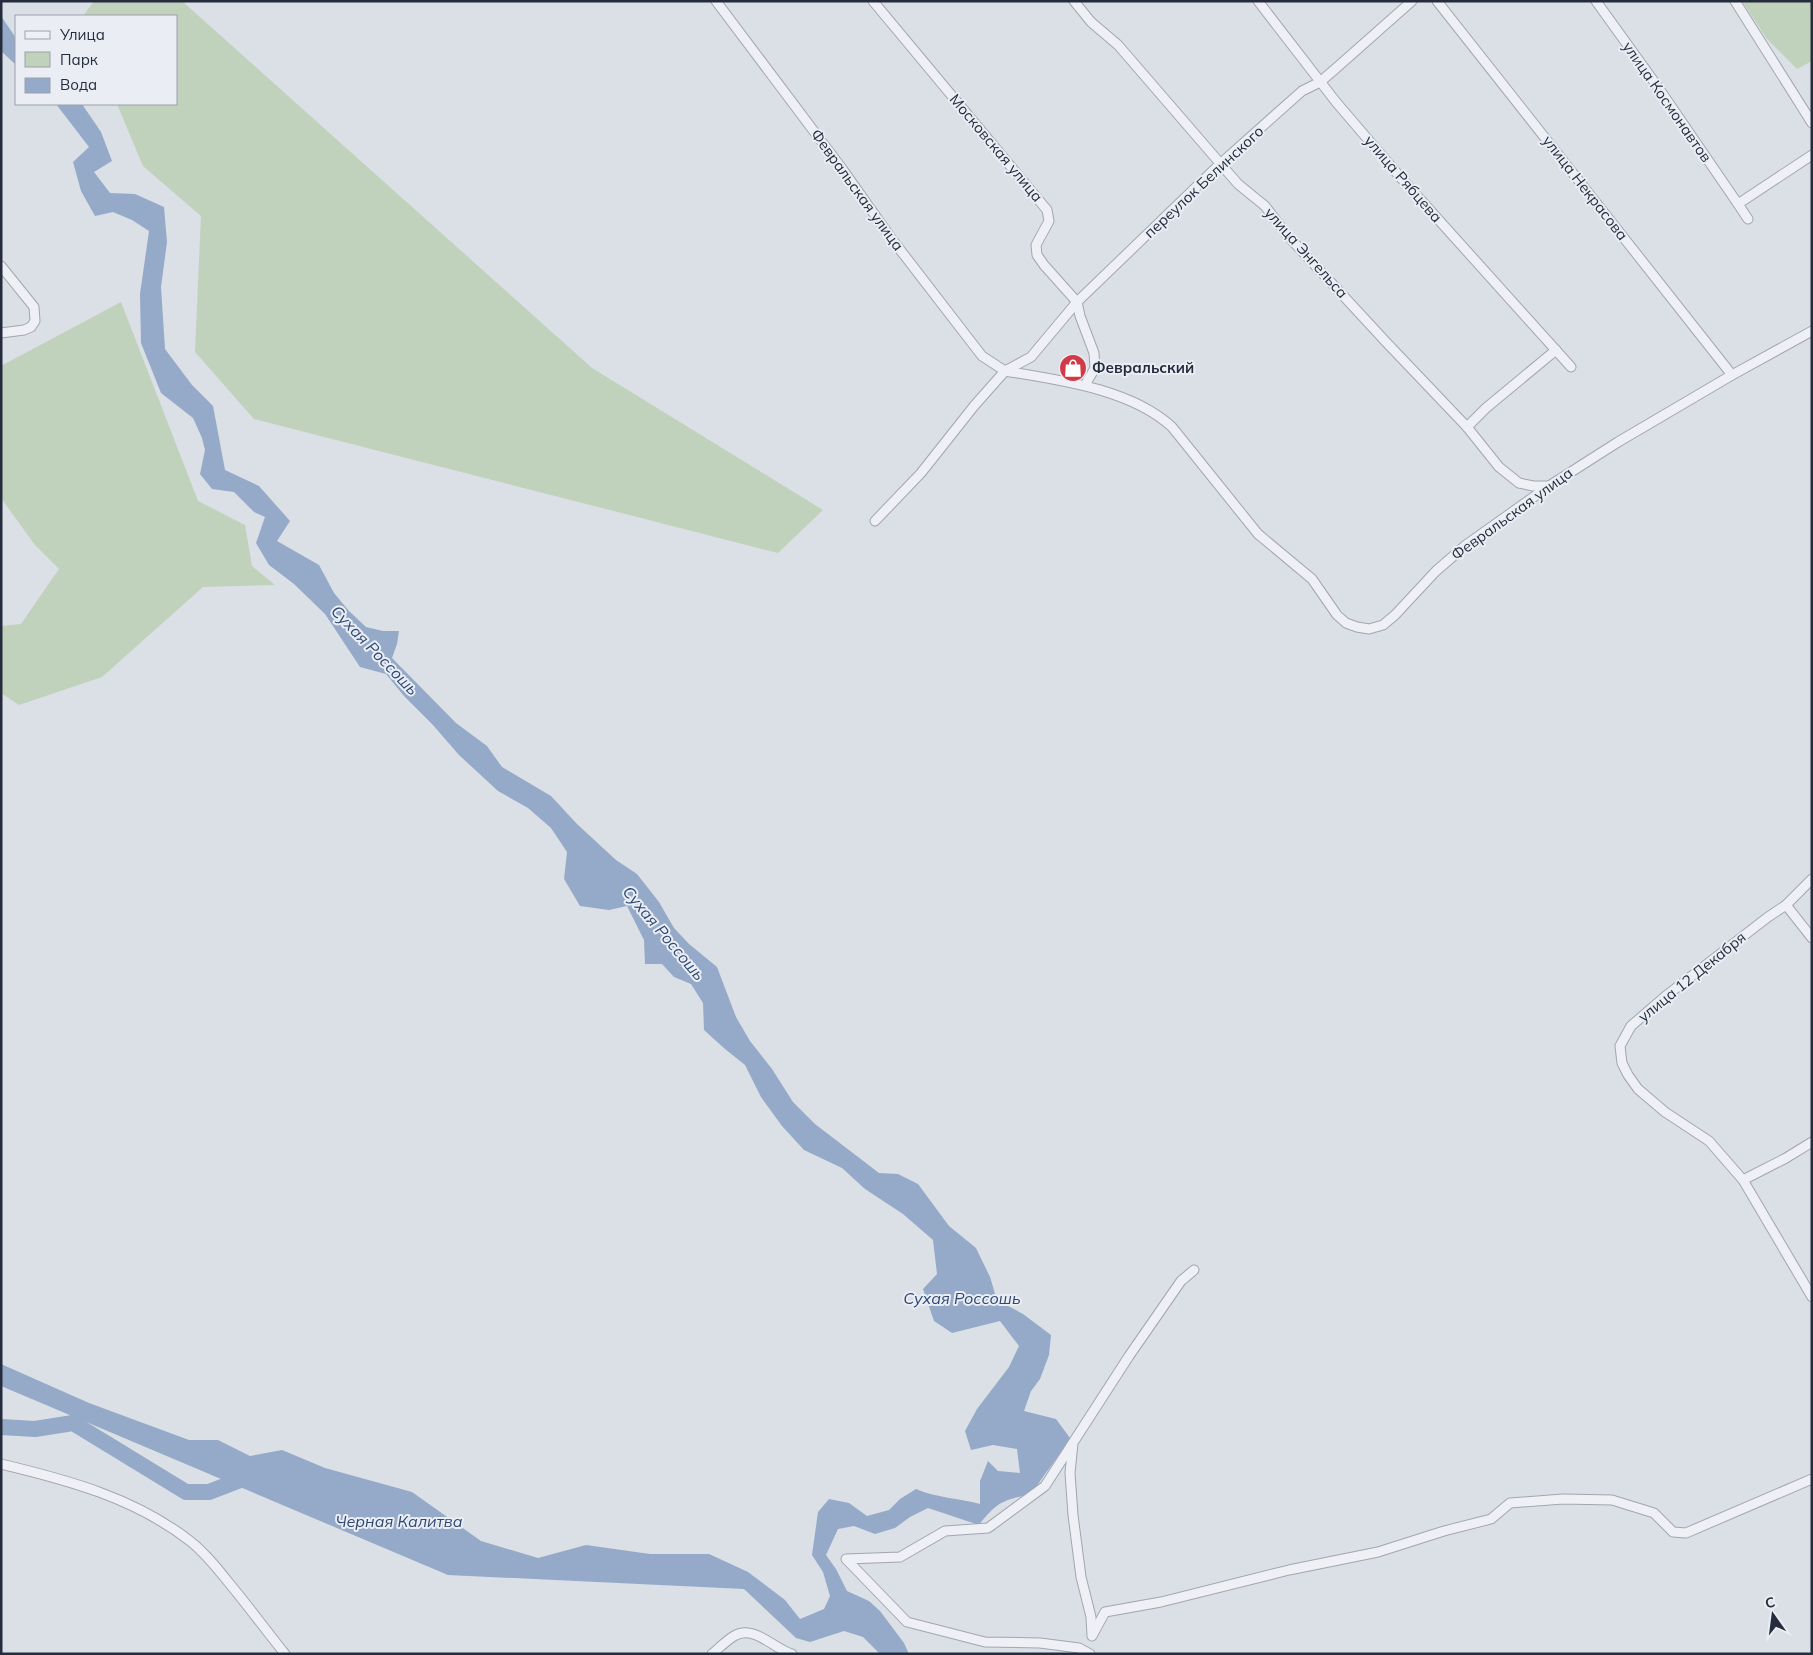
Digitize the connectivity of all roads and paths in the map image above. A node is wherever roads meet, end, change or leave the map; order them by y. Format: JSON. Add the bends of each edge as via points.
{"nodes":[{"id":1,"x":716,"y":1,"type":"edge"},
{"id":2,"x":873,"y":1,"type":"edge"},
{"id":3,"x":1074,"y":1,"type":"edge"},
{"id":4,"x":1258,"y":1,"type":"edge"},
{"id":5,"x":1412,"y":1,"type":"edge"},
{"id":6,"x":1437,"y":1,"type":"edge"},
{"id":7,"x":1596,"y":1,"type":"edge"},
{"id":8,"x":1735,"y":1,"type":"edge"},
{"id":9,"x":1320,"y":82,"type":"junction"},
{"id":10,"x":1812,"y":123,"type":"edge"},
{"id":11,"x":1812,"y":156,"type":"edge"},
{"id":12,"x":1220,"y":164,"type":"junction"},
{"id":13,"x":1738,"y":204,"type":"junction"},
{"id":14,"x":1748,"y":219,"type":"dead end"},
{"id":15,"x":1,"y":266,"type":"edge"},
{"id":16,"x":1077,"y":302,"type":"junction"},
{"id":17,"x":1812,"y":331,"type":"edge"},
{"id":18,"x":1,"y":333,"type":"edge"},
{"id":19,"x":1556,"y":350,"type":"junction"},
{"id":20,"x":1571,"y":367,"type":"dead end"},
{"id":21,"x":1005,"y":372,"type":"junction"},
{"id":22,"x":1732,"y":375,"type":"junction"},
{"id":23,"x":1085,"y":385,"type":"junction"},
{"id":24,"x":1467,"y":427,"type":"junction"},
{"id":25,"x":1549,"y":486,"type":"junction"},
{"id":26,"x":875,"y":521,"type":"dead end"},
{"id":27,"x":1812,"y":880,"type":"edge"},
{"id":28,"x":1786,"y":905,"type":"junction"},
{"id":29,"x":1812,"y":938,"type":"edge"},
{"id":30,"x":1812,"y":1142,"type":"edge"},
{"id":31,"x":1743,"y":1180,"type":"junction"},
{"id":32,"x":1194,"y":1270,"type":"dead end"},
{"id":33,"x":1812,"y":1297,"type":"edge"},
{"id":34,"x":1073,"y":1440,"type":"junction"},
{"id":35,"x":1,"y":1464,"type":"edge"},
{"id":36,"x":1812,"y":1480,"type":"edge"},
{"id":37,"x":285,"y":1654,"type":"edge"},
{"id":38,"x":712,"y":1654,"type":"edge"},
{"id":39,"x":792,"y":1654,"type":"edge"},
{"id":40,"x":1090,"y":1654,"type":"edge"}],
"edges":[{"from":1,"to":21,"type":"street","name":"Февральская улица","via":[[976,349]]},
{"from":2,"to":16,"type":"street","name":"Московская улица","via":[[1047,210],[1049,221],[1036,245],[1037,255]]},
{"from":3,"to":12,"type":"street","name":"улица Энгельса","via":[[1091,22],[1118,45]]},
{"from":4,"to":9,"type":"street","name":"улица Рябцева"},
{"from":5,"to":9,"type":"street","name":"переулок Белинского"},
{"from":6,"to":22,"type":"street","name":"улица Некрасова"},
{"from":7,"to":13,"type":"street","name":"улица Космонавтов"},
{"from":8,"to":10,"type":"street"},
{"from":9,"to":12,"type":"street","name":"переулок Белинского","via":[[1302,92]]},
{"from":9,"to":19,"type":"street","name":"улица Рябцева","via":[[1401,178]]},
{"from":11,"to":13,"type":"street"},
{"from":12,"to":16,"type":"street","name":"переулок Белинского"},
{"from":12,"to":24,"type":"street","name":"улица Энгельса","via":[[1265,206],[1288,236]]},
{"from":13,"to":14,"type":"street","name":"улица Космонавтов"},
{"from":15,"to":18,"type":"street","via":[[34,307],[35,321],[24,330]]},
{"from":16,"to":21,"type":"street","name":"переулок Белинского","via":[[1032,357]]},
{"from":16,"to":23,"type":"street","via":[[1094,353],[1095,368]]},
{"from":17,"to":22,"type":"street","name":"Февральская улица"},
{"from":19,"to":20,"type":"street","name":"улица Рябцева"},
{"from":19,"to":24,"type":"street"},
{"from":21,"to":23,"type":"street","name":"Февральская улица"},
{"from":21,"to":26,"type":"street","via":[[921,473]]},
{"from":22,"to":25,"type":"street","name":"Февральская улица"},
{"from":23,"to":25,"type":"street","name":"Февральская улица","via":[[1160,416],[1258,534],[1312,579],[1337,615],[1357,627],[1369,629],[1383,625],[1466,544]]},
{"from":24,"to":25,"type":"street","name":"улица Энгельса","via":[[1499,467],[1519,483]]},
{"from":27,"to":28,"type":"street","name":"улица 12 Декабря"},
{"from":28,"to":29,"type":"street"},
{"from":28,"to":31,"type":"street","name":"улица 12 Декабря","via":[[1645,1014],[1631,1026],[1620,1046],[1622,1063],[1638,1089],[1665,1112],[1709,1141]]},
{"from":30,"to":31,"type":"street"},
{"from":31,"to":33,"type":"street","name":"улица 12 Декабря"},
{"from":32,"to":34,"type":"street","via":[[1181,1281]]},
{"from":34,"to":36,"type":"street","via":[[1070,1473],[1073,1515],[1092,1636],[1105,1612],[1378,1552],[1491,1519],[1510,1503],[1612,1500],[1654,1513],[1673,1532],[1686,1533]]},
{"from":34,"to":40,"type":"street","via":[[1045,1486],[988,1528],[945,1531],[900,1557],[846,1559],[907,1622],[985,1642],[1040,1643],[1079,1648]]},
{"from":35,"to":37,"type":"street","via":[[120,1500],[190,1541],[218,1569]]},
{"from":38,"to":39,"type":"street","via":[[736,1635],[747,1633],[756,1634]]}]}
